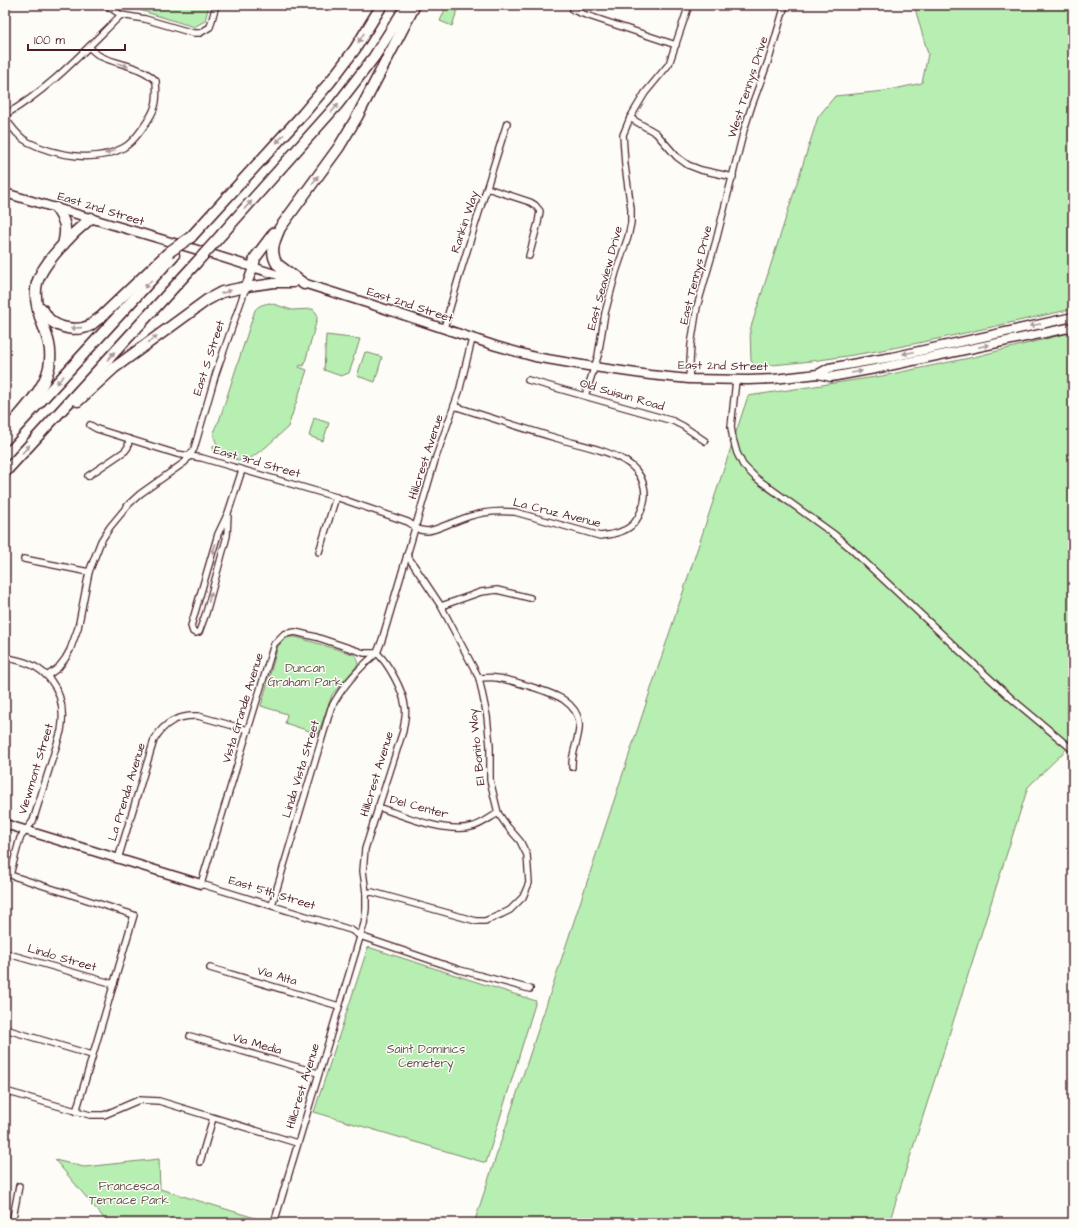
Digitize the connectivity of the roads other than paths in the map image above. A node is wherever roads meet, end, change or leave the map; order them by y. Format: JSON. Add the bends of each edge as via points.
{"nodes":[{"id":1,"x":106,"y":5,"type":"edge"},
{"id":2,"x":216,"y":5,"type":"edge"},
{"id":3,"x":382,"y":5,"type":"edge"},
{"id":4,"x":407,"y":5,"type":"edge"},
{"id":5,"x":415,"y":5,"type":"edge"},
{"id":6,"x":689,"y":5,"type":"edge"},
{"id":7,"x":785,"y":5,"type":"edge"},
{"id":8,"x":575,"y":8,"type":"edge"},
{"id":9,"x":121,"y":15,"type":"junction"},
{"id":10,"x":676,"y":45,"type":"junction"},
{"id":11,"x":89,"y":47,"type":"junction"},
{"id":12,"x":5,"y":115,"type":"edge"},
{"id":13,"x":5,"y":118,"type":"edge"},
{"id":14,"x":630,"y":118,"type":"junction"},
{"id":15,"x":507,"y":123,"type":"dead end"},
{"id":16,"x":733,"y":177,"type":"junction"},
{"id":17,"x":487,"y":188,"type":"junction"},
{"id":18,"x":5,"y":193,"type":"edge"},
{"id":19,"x":56,"y":208,"type":"junction"},
{"id":20,"x":91,"y":218,"type":"junction"},
{"id":21,"x":280,"y":228,"type":"junction"},
{"id":22,"x":62,"y":247,"type":"junction"},
{"id":23,"x":172,"y":253,"type":"junction"},
{"id":24,"x":529,"y":256,"type":"dead end"},
{"id":25,"x":253,"y":268,"type":"junction"},
{"id":26,"x":304,"y":284,"type":"junction"},
{"id":27,"x":246,"y":287,"type":"junction"},
{"id":28,"x":37,"y":302,"type":"junction"},
{"id":29,"x":1073,"y":317,"type":"edge"},
{"id":30,"x":1073,"y":327,"type":"edge"},
{"id":31,"x":444,"y":328,"type":"junction"},
{"id":32,"x":472,"y":339,"type":"junction"},
{"id":33,"x":594,"y":367,"type":"junction"},
{"id":34,"x":818,"y":374,"type":"junction"},
{"id":35,"x":690,"y":379,"type":"junction"},
{"id":36,"x":528,"y":380,"type":"dead end"},
{"id":37,"x":736,"y":380,"type":"junction"},
{"id":38,"x":585,"y":396,"type":"junction"},
{"id":39,"x":454,"y":406,"type":"junction"},
{"id":40,"x":90,"y":425,"type":"dead end"},
{"id":41,"x":47,"y":426,"type":"junction"},
{"id":42,"x":5,"y":432,"type":"edge"},
{"id":43,"x":129,"y":439,"type":"junction"},
{"id":44,"x":5,"y":440,"type":"edge"},
{"id":45,"x":706,"y":441,"type":"dead end"},
{"id":46,"x":189,"y":456,"type":"junction"},
{"id":47,"x":242,"y":470,"type":"junction"},
{"id":48,"x":5,"y":472,"type":"edge"},
{"id":49,"x":88,"y":476,"type":"dead end"},
{"id":50,"x":336,"y":497,"type":"junction"},
{"id":51,"x":228,"y":513,"type":"junction"},
{"id":52,"x":415,"y":526,"type":"junction"},
{"id":53,"x":319,"y":552,"type":"dead end"},
{"id":54,"x":407,"y":555,"type":"junction"},
{"id":55,"x":24,"y":559,"type":"dead end"},
{"id":56,"x":89,"y":572,"type":"junction"},
{"id":57,"x":530,"y":598,"type":"dead end"},
{"id":58,"x":441,"y":606,"type":"junction"},
{"id":59,"x":377,"y":653,"type":"junction"},
{"id":60,"x":5,"y":658,"type":"edge"},
{"id":61,"x":47,"y":676,"type":"junction"},
{"id":62,"x":479,"y":678,"type":"junction"},
{"id":63,"x":248,"y":730,"type":"junction"},
{"id":64,"x":1073,"y":750,"type":"edge"},
{"id":65,"x":572,"y":767,"type":"dead end"},
{"id":66,"x":378,"y":807,"type":"junction"},
{"id":67,"x":498,"y":813,"type":"junction"},
{"id":68,"x":5,"y":824,"type":"edge"},
{"id":69,"x":26,"y":830,"type":"junction"},
{"id":70,"x":118,"y":859,"type":"junction"},
{"id":71,"x":201,"y":884,"type":"junction"},
{"id":72,"x":366,"y":893,"type":"junction"},
{"id":73,"x":272,"y":905,"type":"junction"},
{"id":74,"x":360,"y":936,"type":"junction"},
{"id":75,"x":5,"y":952,"type":"edge"},
{"id":76,"x":210,"y":968,"type":"dead end"},
{"id":77,"x":114,"y":984,"type":"junction"},
{"id":78,"x":530,"y":989,"type":"dead end"},
{"id":79,"x":339,"y":1006,"type":"junction"},
{"id":80,"x":5,"y":1029,"type":"edge"},
{"id":81,"x":190,"y":1036,"type":"dead end"},
{"id":82,"x":92,"y":1055,"type":"junction"},
{"id":83,"x":318,"y":1074,"type":"junction"},
{"id":84,"x":5,"y":1092,"type":"edge"},
{"id":85,"x":76,"y":1112,"type":"junction"},
{"id":86,"x":213,"y":1118,"type":"junction"},
{"id":87,"x":297,"y":1143,"type":"junction"},
{"id":88,"x":200,"y":1162,"type":"dead end"},
{"id":89,"x":19,"y":1186,"type":"dead end"},
{"id":90,"x":12,"y":1223,"type":"edge"},
{"id":91,"x":274,"y":1223,"type":"edge"}],
"edges":[{"from":1,"to":9,"type":"street"},
{"from":2,"to":9,"type":"street","via":[[210,27],[200,33],[192,33],[145,18]]},
{"from":3,"to":23,"type":"highway","one_way":true,"bridge":true,"via":[[355,49],[303,114],[191,236]]},
{"from":41,"to":4,"type":"highway","one_way":true,"bridge":true,"via":[[342,99],[374,57]]},
{"from":21,"to":5,"type":"highway","one_way":true,"via":[[339,147]]},
{"from":6,"to":10,"type":"street","name":"East Seaview Drive"},
{"from":7,"to":16,"type":"street","name":"West Tennys Drive","via":[[744,130]]},
{"from":8,"to":10,"type":"street"},
{"from":9,"to":11,"type":"street"},
{"from":10,"to":14,"type":"street","name":"East Seaview Drive","via":[[669,64],[645,93]]},
{"from":11,"to":12,"type":"street","via":[[41,91]]},
{"from":11,"to":13,"type":"street","one_way":true,"via":[[100,56],[143,71],[156,81],[156,104],[136,138],[124,148],[111,153],[75,157],[28,142],[16,133]]},
{"from":14,"to":16,"type":"street","via":[[656,133],[677,157],[688,165]]},
{"from":14,"to":33,"type":"street","name":"East Seaview Drive","via":[[623,135],[632,209],[631,222],[610,293]]},
{"from":15,"to":17,"type":"street","name":"Rankin Way"},
{"from":16,"to":35,"type":"street","name":"East Tennys Drive","via":[[697,307],[691,346]]},
{"from":17,"to":24,"type":"street","via":[[530,202],[540,211]]},
{"from":17,"to":31,"type":"street","name":"Rankin Way"},
{"from":18,"to":19,"type":"main road","name":"East 2nd Street"},
{"from":19,"to":20,"type":"main road","name":"East 2nd Street"},
{"from":19,"to":22,"type":"highway","via":[[65,226]]},
{"from":20,"to":22,"type":"highway"},
{"from":20,"to":25,"type":"main road","name":"East 2nd Street"},
{"from":21,"to":25,"type":"highway","via":[[256,258]]},
{"from":21,"to":26,"type":"highway","via":[[272,251],[274,259],[284,270]]},
{"from":22,"to":28,"type":"highway","via":[[41,274],[36,290]]},
{"from":23,"to":28,"type":"highway","one_way":true,"via":[[90,325],[69,329],[58,325],[49,319]]},
{"from":23,"to":44,"type":"highway","one_way":true},
{"from":25,"to":26,"type":"main road","name":"East 2nd Street"},
{"from":25,"to":27,"type":"main road","name":"East S Street"},
{"from":26,"to":27,"type":"main road","via":[[274,282]]},
{"from":26,"to":31,"type":"main road","name":"East 2nd Street"},
{"from":41,"to":27,"type":"highway","one_way":true,"via":[[114,368],[206,300],[222,292]]},
{"from":27,"to":46,"type":"street","name":"East S Street","via":[[216,373],[194,449]]},
{"from":28,"to":42,"type":"highway","via":[[50,346],[47,376]]},
{"from":29,"to":34,"type":"main road","name":"East 2nd Street","one_way":true,"via":[[892,357],[829,368]]},
{"from":34,"to":30,"type":"main road","name":"East 2nd Street","one_way":true,"via":[[831,377],[875,369]]},
{"from":31,"to":32,"type":"main road","name":"East 2nd Street"},
{"from":32,"to":33,"type":"main road","name":"East 2nd Street","via":[[535,357]]},
{"from":32,"to":39,"type":"street","name":"Hillcrest Avenue"},
{"from":33,"to":35,"type":"main road","name":"East 2nd Street"},
{"from":33,"to":38,"type":"street","name":"East Seaview Drive"},
{"from":34,"to":37,"type":"main road","name":"East 2nd Street"},
{"from":35,"to":37,"type":"main road","name":"East 2nd Street"},
{"from":36,"to":38,"type":"street","name":"Old Suisun Road"},
{"from":37,"to":64,"type":"street","via":[[731,427],[737,453],[743,465],[756,478],[835,535],[1029,714]]},
{"from":38,"to":45,"type":"street","name":"Old Suisun Road","via":[[673,421]]},
{"from":39,"to":52,"type":"street","name":"Hillcrest Avenue"},
{"from":39,"to":52,"type":"street","name":"La Cruz Avenue","via":[[609,453],[626,461],[642,479],[646,492],[644,505],[632,526],[600,536],[515,512],[503,511],[480,513],[431,530],[420,530]]},
{"from":40,"to":43,"type":"street","name":"East 3rd Street"},
{"from":48,"to":41,"type":"highway","one_way":true},
{"from":43,"to":46,"type":"street","name":"East 3rd Street"},
{"from":43,"to":49,"type":"street","via":[[125,451]]},
{"from":46,"to":47,"type":"street","name":"East 3rd Street"},
{"from":46,"to":56,"type":"street","via":[[185,462],[140,494],[118,516],[101,541]]},
{"from":47,"to":50,"type":"street","name":"East 3rd Street"},
{"from":47,"to":51,"type":"street"},
{"from":50,"to":52,"type":"street","name":"East 3rd Street"},
{"from":50,"to":53,"type":"street"},
{"from":51,"to":51,"type":"street","one_way":true,"via":[[218,534],[191,626],[196,633],[202,628],[227,536]]},
{"from":52,"to":54,"type":"street","name":"Hillcrest Avenue"},
{"from":54,"to":58,"type":"street","name":"El Bonito Way"},
{"from":54,"to":59,"type":"street","name":"Hillcrest Avenue"},
{"from":55,"to":56,"type":"street"},
{"from":56,"to":61,"type":"street","via":[[78,628],[70,650],[58,668]]},
{"from":57,"to":58,"type":"street","via":[[497,590],[481,592]]},
{"from":58,"to":62,"type":"street","name":"El Bonito Way"},
{"from":59,"to":63,"type":"street","name":"Vista Grande Avenue","via":[[364,653],[296,632],[284,634],[274,644]]},
{"from":59,"to":66,"type":"street","name":"Hillcrest Avenue","via":[[383,658],[406,706],[403,731]]},
{"from":59,"to":73,"type":"street","name":"Linda Vista Street","via":[[339,692],[331,708]]},
{"from":60,"to":61,"type":"street","via":[[31,664]]},
{"from":61,"to":69,"type":"street","name":"Viewmont Street","via":[[58,695],[63,720],[33,821]]},
{"from":62,"to":65,"type":"street","via":[[496,677],[540,690],[563,699],[571,706],[579,720],[580,728]]},
{"from":62,"to":67,"type":"street","name":"El Bonito Way","via":[[487,716],[490,780]]},
{"from":63,"to":70,"type":"street","name":"La Prenda Avenue","via":[[198,716],[183,717],[162,728],[154,740]]},
{"from":63,"to":71,"type":"street","name":"Vista Grande Avenue"},
{"from":66,"to":67,"type":"street","name":"Del Center","via":[[433,825],[453,827],[474,826]]},
{"from":66,"to":72,"type":"street","name":"Hillcrest Avenue","via":[[364,857]]},
{"from":67,"to":72,"type":"street","name":"El Bonito Way","via":[[520,841],[527,855],[529,867],[530,883],[523,897],[510,910],[485,921],[476,921],[372,892]]},
{"from":68,"to":69,"type":"main road","name":"East 5th Street"},
{"from":69,"to":70,"type":"main road","name":"East 5th Street"},
{"from":69,"to":77,"type":"street","name":"Viewmont Street","via":[[20,838],[10,875],[134,915]]},
{"from":70,"to":71,"type":"main road","name":"East 5th Street"},
{"from":71,"to":73,"type":"street","name":"East 5th Street"},
{"from":72,"to":74,"type":"street","name":"Hillcrest Avenue","via":[[366,909]]},
{"from":73,"to":74,"type":"street","name":"East 5th Street","via":[[351,930]]},
{"from":74,"to":78,"type":"street","name":"East 5th Street","via":[[460,970]]},
{"from":74,"to":79,"type":"street","name":"Hillcrest Avenue"},
{"from":75,"to":77,"type":"street","name":"Lindo Street"},
{"from":76,"to":79,"type":"street","name":"Via Alta"},
{"from":77,"to":82,"type":"street","name":"Viewmont Street"},
{"from":79,"to":83,"type":"street","name":"Hillcrest Avenue"},
{"from":80,"to":82,"type":"street"},
{"from":81,"to":83,"type":"street","name":"Via Media"},
{"from":82,"to":85,"type":"street","name":"Viewmont Street"},
{"from":83,"to":87,"type":"street","name":"Hillcrest Avenue"},
{"from":84,"to":85,"type":"street"},
{"from":85,"to":86,"type":"street","via":[[104,1115],[139,1100],[159,1101]]},
{"from":86,"to":87,"type":"street"},
{"from":86,"to":88,"type":"street"},
{"from":87,"to":91,"type":"street","name":"Hillcrest Avenue"},
{"from":89,"to":90,"type":"street"}]}
